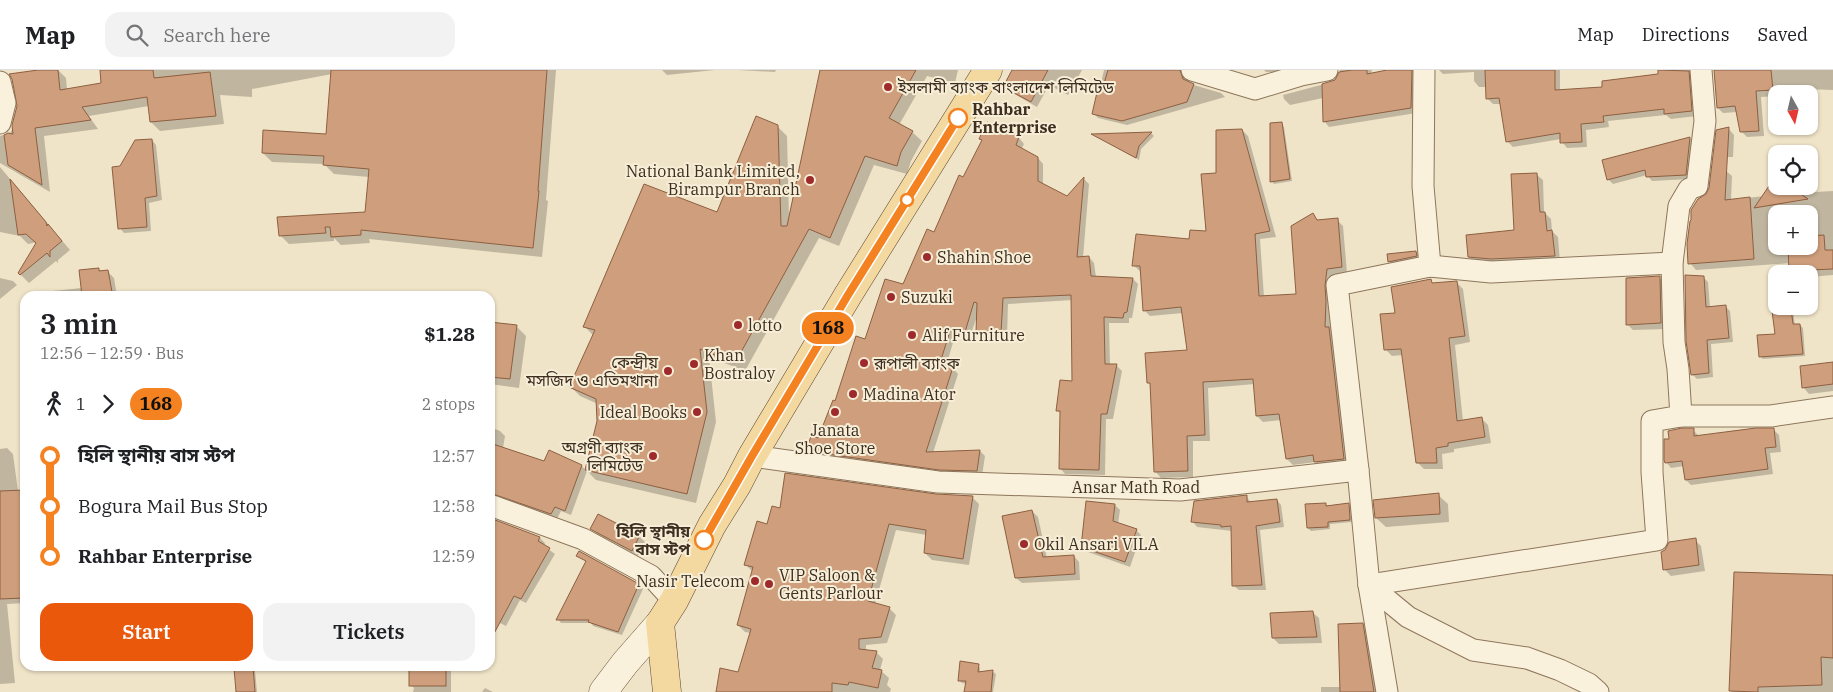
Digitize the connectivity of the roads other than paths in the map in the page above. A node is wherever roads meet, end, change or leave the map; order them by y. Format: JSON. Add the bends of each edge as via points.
{"nodes":[{"id":1,"x":988,"y":70,"type":"edge"},
{"id":2,"x":1192,"y":70,"type":"edge"},
{"id":3,"x":1327,"y":70,"type":"edge"},
{"id":4,"x":1424,"y":70,"type":"edge"},
{"id":5,"x":1701,"y":70,"type":"edge"},
{"id":6,"x":0,"y":82,"type":"edge"},
{"id":7,"x":0,"y":123,"type":"edge"},
{"id":8,"x":1672,"y":262,"type":"junction"},
{"id":9,"x":1430,"y":266,"type":"junction"},
{"id":10,"x":1833,"y":407,"type":"edge"},
{"id":11,"x":1681,"y":416,"type":"junction"},
{"id":12,"x":752,"y":456,"type":"junction"},
{"id":13,"x":1358,"y":470,"type":"junction"},
{"id":14,"x":495,"y":507,"type":"edge"},
{"id":15,"x":1369,"y":585,"type":"junction"},
{"id":16,"x":667,"y":612,"type":"junction"},
{"id":17,"x":603,"y":692,"type":"edge"},
{"id":18,"x":667,"y":692,"type":"edge"},
{"id":19,"x":1386,"y":692,"type":"edge"},
{"id":20,"x":1598,"y":692,"type":"edge"}],
"edges":[{"from":1,"to":12,"type":"main road"},
{"from":2,"to":3,"type":"street","via":[[1255,89]]},
{"from":4,"to":9,"type":"street","via":[[1423,186]]},
{"from":5,"to":8,"type":"street","via":[[1705,121],[1697,186],[1689,189],[1679,206]]},
{"from":6,"to":7,"type":"street","via":[[5,103]]},
{"from":8,"to":9,"type":"street","via":[[1491,272]]},
{"from":8,"to":11,"type":"street","via":[[1674,342]]},
{"from":9,"to":13,"type":"street","via":[[1337,285]]},
{"from":10,"to":11,"type":"street","via":[[1771,416]]},
{"from":11,"to":15,"type":"street","via":[[1652,420],[1652,472],[1658,538],[1655,541]]},
{"from":12,"to":13,"type":"street","name":"Ansar Math Road","via":[[938,482],[1180,490]]},
{"from":12,"to":16,"type":"main road"},
{"from":13,"to":15,"type":"street"},
{"from":14,"to":16,"type":"street","via":[[583,539],[651,576]]},
{"from":15,"to":19,"type":"street"},
{"from":15,"to":20,"type":"street","via":[[1408,617],[1473,650],[1527,658],[1560,670]]},
{"from":16,"to":17,"type":"main road"},
{"from":16,"to":18,"type":"main road"}]}
